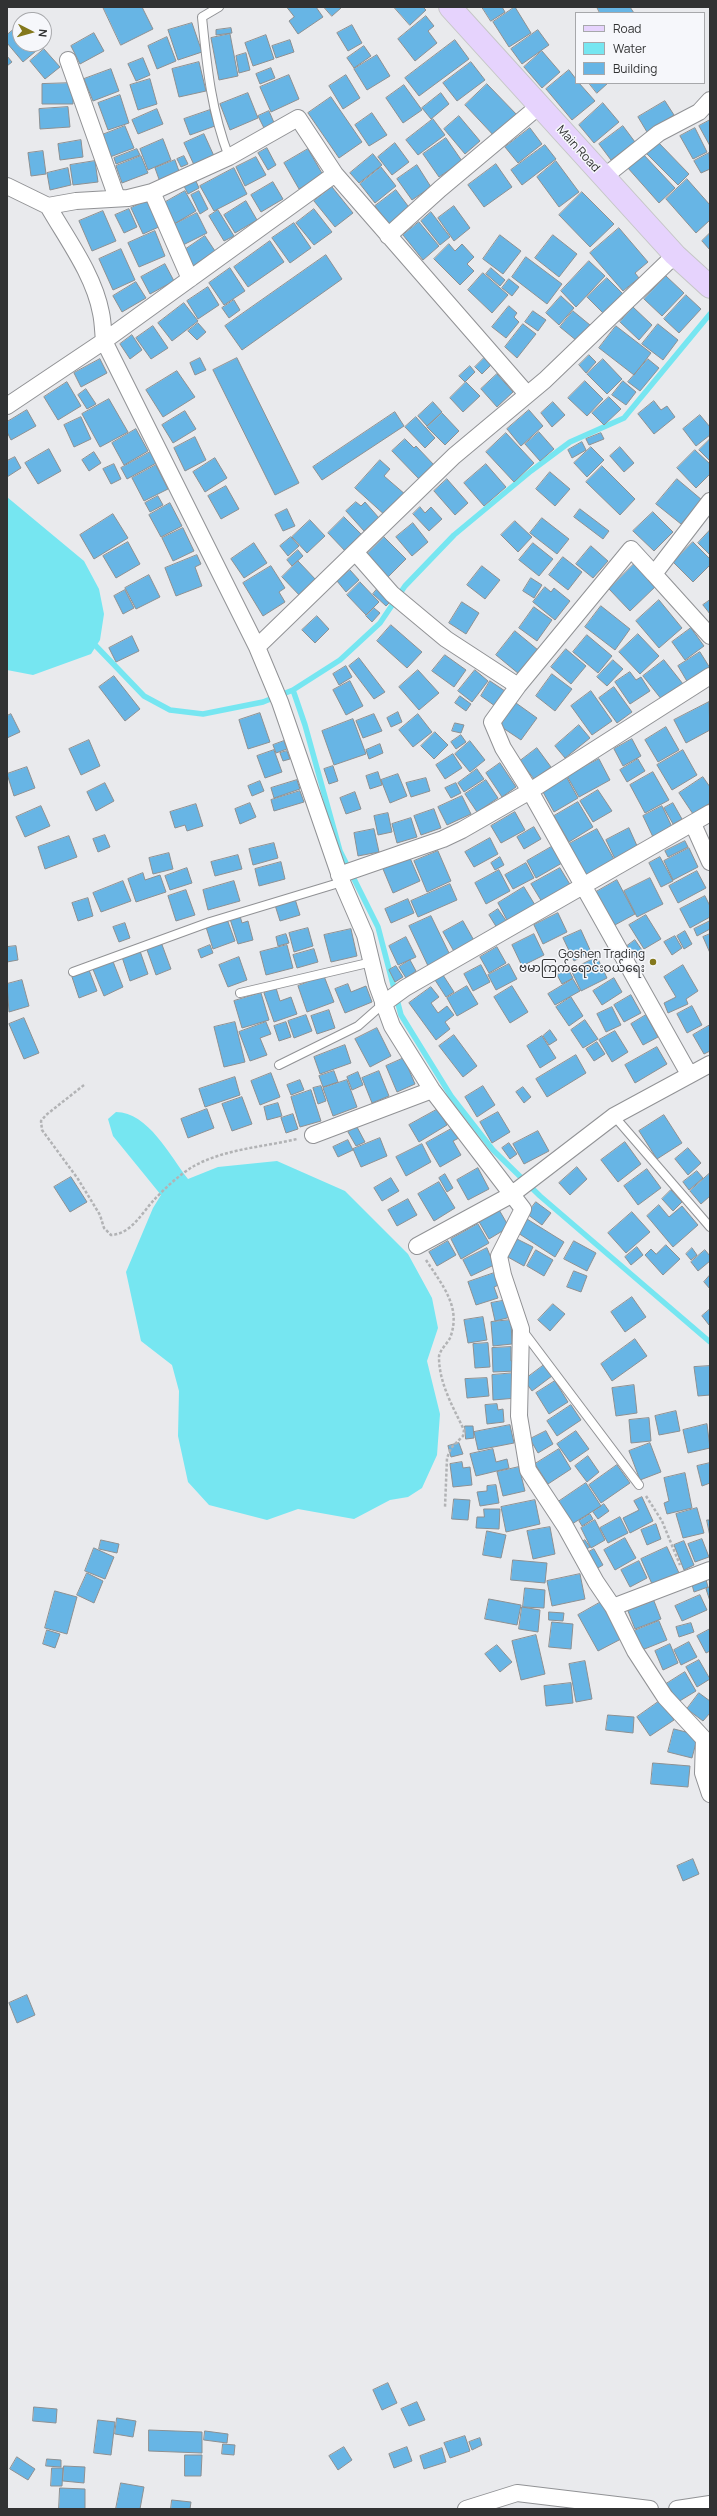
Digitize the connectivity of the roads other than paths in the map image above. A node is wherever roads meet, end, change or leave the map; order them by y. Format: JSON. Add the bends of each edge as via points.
{"nodes":[{"id":1,"x":219,"y":7,"type":"edge"},
{"id":2,"x":450,"y":7,"type":"edge"},
{"id":3,"x":68,"y":60,"type":"dead end"},
{"id":4,"x":710,"y":100,"type":"edge"},
{"id":5,"x":539,"y":106,"type":"junction"},
{"id":6,"x":229,"y":157,"type":"junction"},
{"id":7,"x":335,"y":174,"type":"junction"},
{"id":8,"x":604,"y":177,"type":"junction"},
{"id":9,"x":7,"y":186,"type":"edge"},
{"id":10,"x":152,"y":192,"type":"junction"},
{"id":11,"x":117,"y":198,"type":"junction"},
{"id":12,"x":48,"y":206,"type":"junction"},
{"id":13,"x":388,"y":236,"type":"junction"},
{"id":14,"x":675,"y":256,"type":"junction"},
{"id":15,"x":190,"y":279,"type":"junction"},
{"id":16,"x":710,"y":287,"type":"edge"},
{"id":17,"x":104,"y":341,"type":"junction"},
{"id":18,"x":527,"y":394,"type":"junction"},
{"id":19,"x":7,"y":406,"type":"edge"},
{"id":20,"x":710,"y":501,"type":"edge"},
{"id":21,"x":356,"y":553,"type":"junction"},
{"id":22,"x":654,"y":574,"type":"junction"},
{"id":23,"x":710,"y":636,"type":"edge"},
{"id":24,"x":257,"y":647,"type":"junction"},
{"id":25,"x":710,"y":676,"type":"edge"},
{"id":26,"x":518,"y":686,"type":"junction"},
{"id":27,"x":530,"y":791,"type":"junction"},
{"id":28,"x":710,"y":813,"type":"edge"},
{"id":29,"x":693,"y":824,"type":"junction"},
{"id":30,"x":710,"y":862,"type":"edge"},
{"id":31,"x":341,"y":878,"type":"junction"},
{"id":32,"x":584,"y":886,"type":"junction"},
{"id":33,"x":372,"y":962,"type":"junction"},
{"id":34,"x":73,"y":972,"type":"dead end"},
{"id":35,"x":240,"y":994,"type":"dead end"},
{"id":36,"x":393,"y":996,"type":"junction"},
{"id":37,"x":710,"y":1064,"type":"edge"},
{"id":38,"x":279,"y":1065,"type":"dead end"},
{"id":39,"x":689,"y":1074,"type":"junction"},
{"id":40,"x":432,"y":1090,"type":"junction"},
{"id":41,"x":614,"y":1116,"type":"junction"},
{"id":42,"x":313,"y":1135,"type":"road end"},
{"id":43,"x":521,"y":1187,"type":"junction"},
{"id":44,"x":710,"y":1227,"type":"edge"},
{"id":45,"x":417,"y":1246,"type":"road end"},
{"id":46,"x":521,"y":1329,"type":"junction"},
{"id":47,"x":639,"y":1485,"type":"road end"},
{"id":48,"x":710,"y":1570,"type":"edge"},
{"id":49,"x":613,"y":1607,"type":"junction"},
{"id":50,"x":707,"y":1740,"type":"edge"},
{"id":51,"x":710,"y":1794,"type":"edge"},
{"id":52,"x":710,"y":2504,"type":"edge"},
{"id":53,"x":466,"y":2509,"type":"edge"},
{"id":54,"x":650,"y":2509,"type":"edge"},
{"id":55,"x":677,"y":2509,"type":"edge"}],
"edges":[{"from":1,"to":6,"type":"lane","via":[[202,18],[210,92],[217,126]]},
{"from":2,"to":5,"type":"main road","name":"Main Road"},
{"from":3,"to":11,"type":"street"},
{"from":4,"to":8,"type":"street","via":[[699,112],[659,133]]},
{"from":5,"to":8,"type":"main road","name":"Main Road"},
{"from":5,"to":13,"type":"street"},
{"from":6,"to":7,"type":"street","via":[[298,118]]},
{"from":6,"to":10,"type":"street"},
{"from":7,"to":13,"type":"street"},
{"from":7,"to":15,"type":"street"},
{"from":8,"to":14,"type":"main road","name":"Main Road"},
{"from":9,"to":12,"type":"street"},
{"from":10,"to":11,"type":"street"},
{"from":10,"to":15,"type":"street"},
{"from":11,"to":12,"type":"street"},
{"from":12,"to":17,"type":"street","via":[[79,259],[97,299]]},
{"from":13,"to":18,"type":"street"},
{"from":14,"to":16,"type":"main road","name":"Main Road"},
{"from":14,"to":18,"type":"street","via":[[545,380]]},
{"from":15,"to":17,"type":"street"},
{"from":17,"to":19,"type":"street"},
{"from":17,"to":24,"type":"street"},
{"from":18,"to":21,"type":"street","via":[[454,456]]},
{"from":20,"to":22,"type":"street"},
{"from":21,"to":24,"type":"street"},
{"from":21,"to":26,"type":"street","via":[[397,598],[446,639]]},
{"from":22,"to":23,"type":"street"},
{"from":22,"to":26,"type":"street","via":[[631,548]]},
{"from":24,"to":31,"type":"street","via":[[278,696]]},
{"from":25,"to":27,"type":"street"},
{"from":26,"to":27,"type":"street","via":[[492,722],[503,748]]},
{"from":27,"to":31,"type":"street","via":[[443,839],[357,868]]},
{"from":27,"to":32,"type":"street"},
{"from":28,"to":29,"type":"street"},
{"from":29,"to":30,"type":"street"},
{"from":29,"to":32,"type":"street"},
{"from":31,"to":33,"type":"street","via":[[365,935]]},
{"from":31,"to":34,"type":"lane"},
{"from":32,"to":36,"type":"street"},
{"from":32,"to":39,"type":"street"},
{"from":33,"to":35,"type":"lane"},
{"from":33,"to":36,"type":"street"},
{"from":36,"to":38,"type":"lane","via":[[358,1026]]},
{"from":36,"to":40,"type":"street","via":[[392,1026]]},
{"from":37,"to":39,"type":"street"},
{"from":39,"to":41,"type":"street"},
{"from":40,"to":42,"type":"street"},
{"from":40,"to":43,"type":"street"},
{"from":41,"to":43,"type":"street"},
{"from":41,"to":44,"type":"lane"},
{"from":43,"to":45,"type":"street"},
{"from":43,"to":46,"type":"street","via":[[523,1209],[499,1256]]},
{"from":46,"to":47,"type":"lane"},
{"from":46,"to":49,"type":"street","via":[[519,1416],[528,1470]]},
{"from":48,"to":49,"type":"street"},
{"from":49,"to":50,"type":"street","via":[[635,1651],[665,1697]]},
{"from":50,"to":51,"type":"street","via":[[703,1773]]},
{"from":52,"to":55,"type":"street"},
{"from":53,"to":54,"type":"street","via":[[517,2493]]}]}
